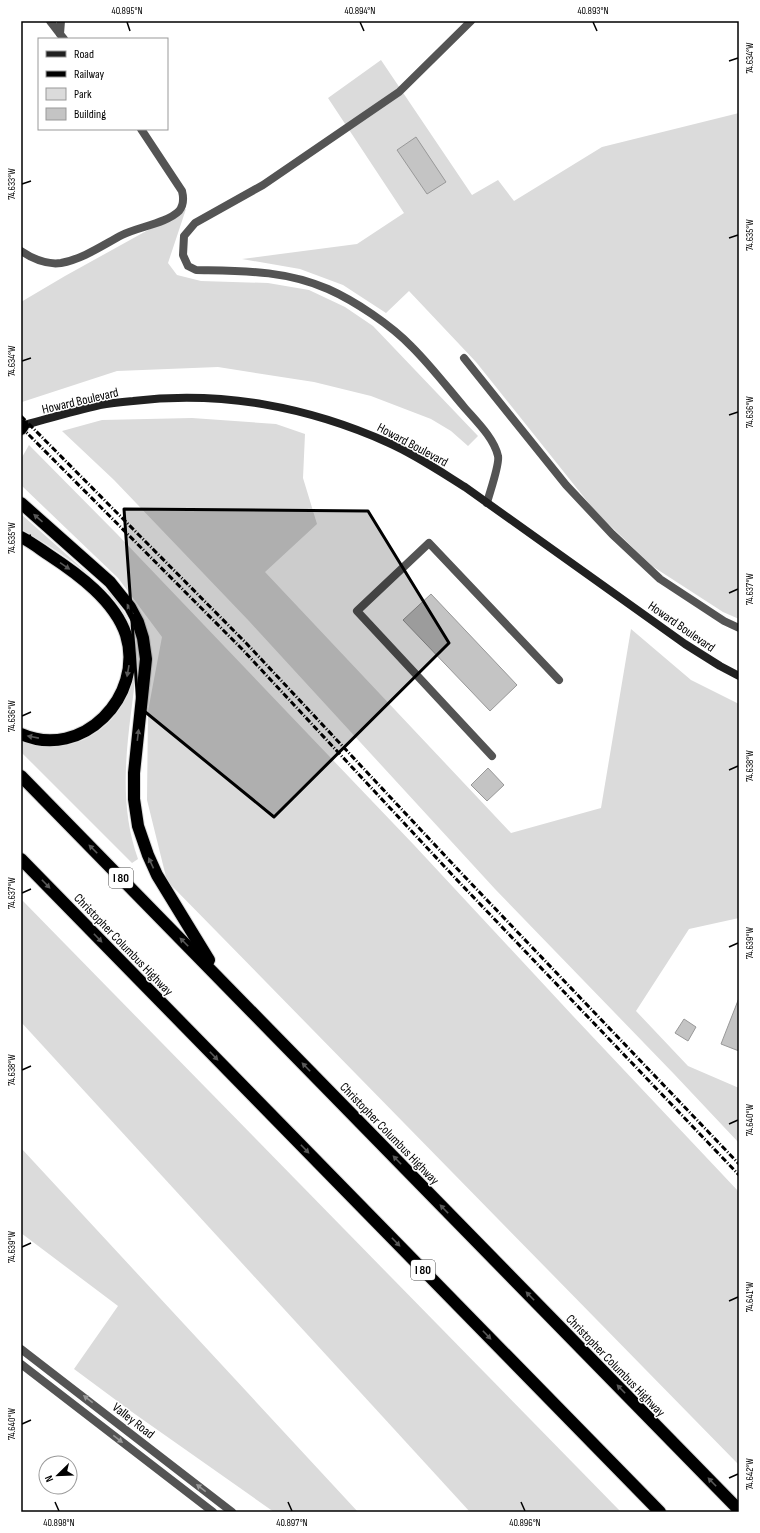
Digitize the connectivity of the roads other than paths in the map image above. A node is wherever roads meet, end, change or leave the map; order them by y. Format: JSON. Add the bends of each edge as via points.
{"nodes":[{"id":1,"x":50,"y":21,"type":"edge"},
{"id":2,"x":61,"y":21,"type":"edge"},
{"id":3,"x":471,"y":21,"type":"edge"},
{"id":4,"x":62,"y":36,"type":"edge"},
{"id":5,"x":142,"y":130,"type":"edge"},
{"id":6,"x":21,"y":251,"type":"edge"},
{"id":7,"x":464,"y":358,"type":"dead end"},
{"id":8,"x":22,"y":427,"type":"edge"},
{"id":9,"x":21,"y":503,"type":"edge"},
{"id":10,"x":487,"y":503,"type":"junction"},
{"id":11,"x":21,"y":537,"type":"edge"},
{"id":12,"x":739,"y":628,"type":"edge"},
{"id":13,"x":739,"y":676,"type":"edge"},
{"id":14,"x":560,"y":680,"type":"dead end"},
{"id":15,"x":21,"y":734,"type":"edge"},
{"id":16,"x":492,"y":756,"type":"dead end"},
{"id":17,"x":21,"y":776,"type":"edge"},
{"id":18,"x":21,"y":859,"type":"edge"},
{"id":19,"x":222,"y":980,"type":"junction"},
{"id":20,"x":21,"y":1348,"type":"edge"},
{"id":21,"x":21,"y":1364,"type":"edge"},
{"id":22,"x":739,"y":1510,"type":"edge"},
{"id":23,"x":213,"y":1512,"type":"edge"},
{"id":24,"x":232,"y":1512,"type":"edge"},
{"id":25,"x":660,"y":1512,"type":"edge"}],
"edges":[{"from":1,"to":4,"type":"street"},
{"from":2,"to":4,"type":"street"},
{"from":3,"to":10,"type":"street","via":[[399,92],[263,185],[195,223],[184,236],[183,255],[188,266],[196,270],[262,272],[296,278],[321,286],[355,303],[383,323],[412,347],[494,445],[499,458]]},
{"from":5,"to":6,"type":"street","via":[[182,191],[184,202],[179,211],[77,258],[60,263],[44,262]]},
{"from":7,"to":12,"type":"street","via":[[566,484],[612,534],[660,579]]},
{"from":8,"to":10,"type":"main road","name":"Howard Boulevard","via":[[101,405],[151,399],[187,398],[250,402],[311,414],[357,429],[434,467]]},
{"from":19,"to":9,"type":"highway","one_way":true,"via":[[157,875],[138,826],[134,773],[146,658],[138,622],[130,607],[110,582]]},
{"from":10,"to":13,"type":"main road","name":"Howard Boulevard","via":[[685,644]]},
{"from":11,"to":15,"type":"highway","one_way":true,"via":[[72,571],[109,605],[126,634],[130,660],[128,675],[118,700],[99,723],[82,733],[54,740]]},
{"from":14,"to":16,"type":"street","via":[[429,543],[357,611]]},
{"from":19,"to":17,"type":"highway","name":"Christopher Columbus Highway","number":"I 80","one_way":true},
{"from":18,"to":25,"type":"highway","name":"Christopher Columbus Highway","number":"I 80","one_way":true},
{"from":22,"to":19,"type":"highway","name":"Christopher Columbus Highway","number":"I 80","one_way":true},
{"from":24,"to":20,"type":"street","name":"Valley Road","one_way":true},
{"from":21,"to":23,"type":"street","name":"Valley Road","one_way":true}]}
